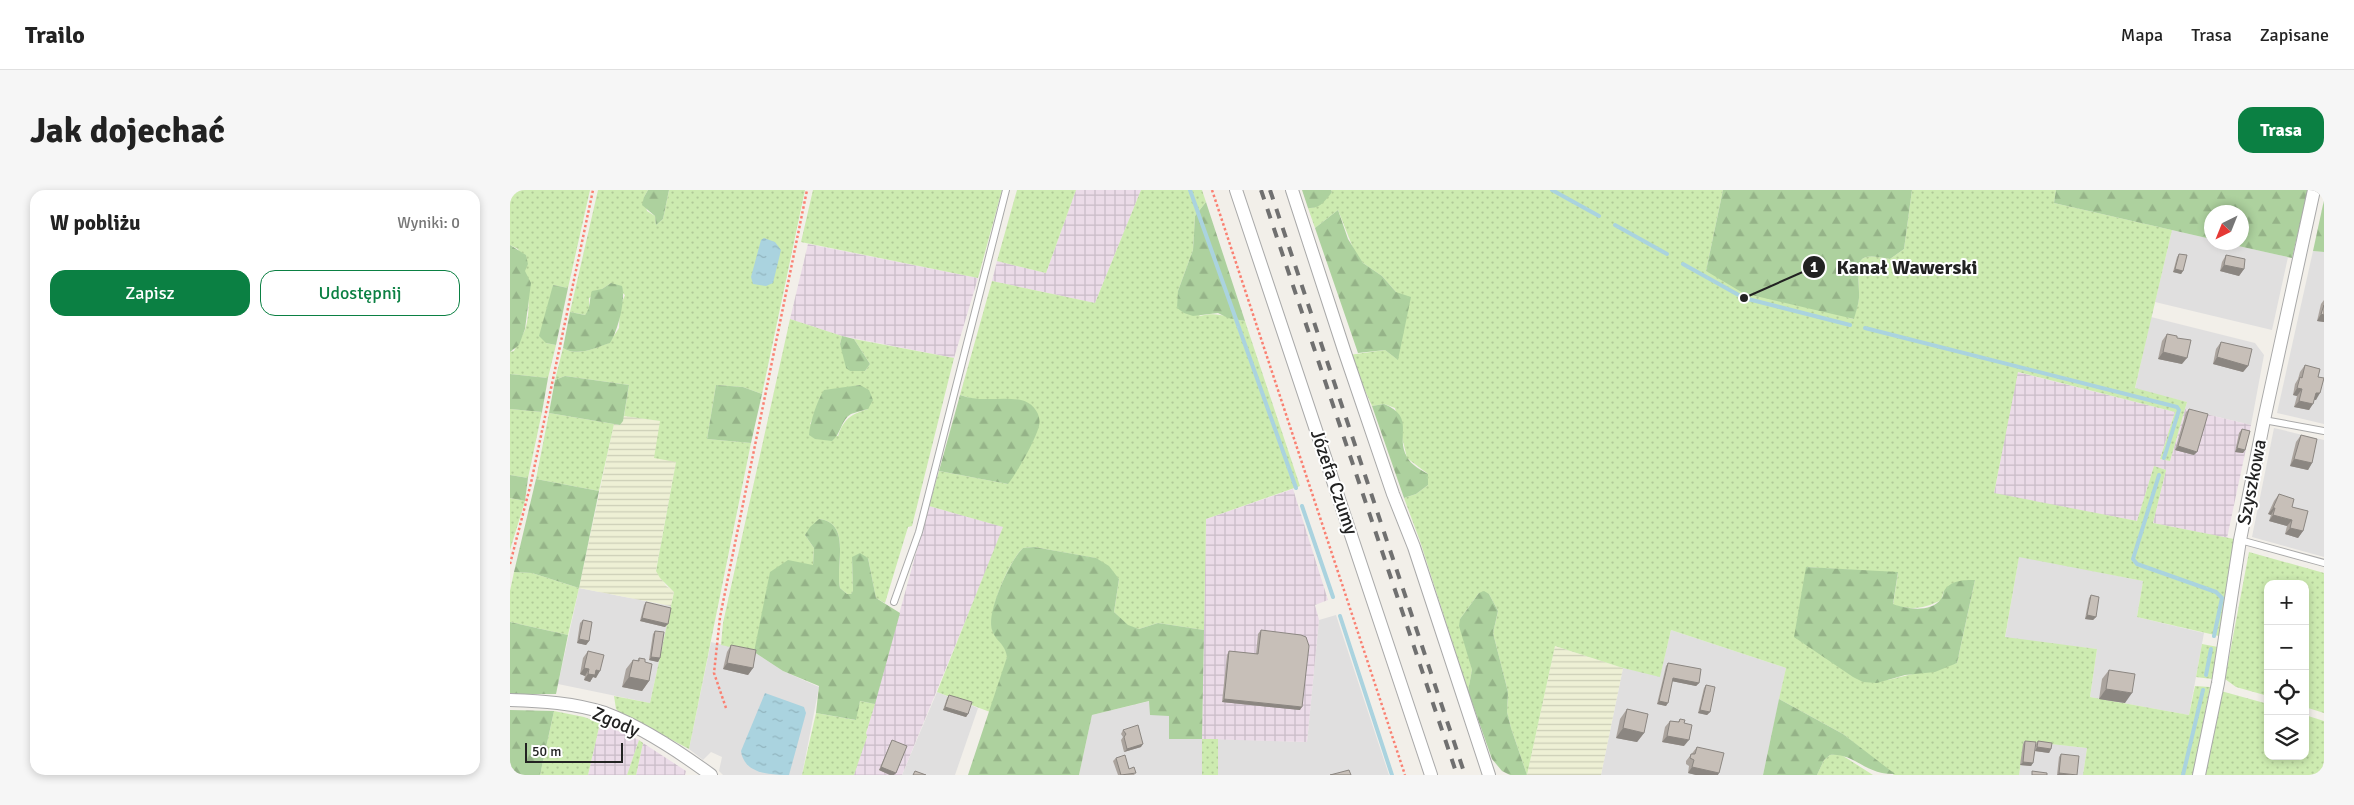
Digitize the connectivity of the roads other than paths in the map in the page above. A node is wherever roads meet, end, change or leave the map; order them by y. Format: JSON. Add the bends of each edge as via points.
{"nodes":[{"id":1,"x":1006,"y":190,"type":"edge"},
{"id":2,"x":1236,"y":190,"type":"edge"},
{"id":3,"x":1292,"y":190,"type":"edge"},
{"id":4,"x":2314,"y":190,"type":"edge"},
{"id":5,"x":2264,"y":420,"type":"junction"},
{"id":6,"x":2324,"y":431,"type":"edge"},
{"id":7,"x":2240,"y":540,"type":"junction"},
{"id":8,"x":2324,"y":563,"type":"edge"},
{"id":9,"x":894,"y":602,"type":"dead end"},
{"id":10,"x":510,"y":700,"type":"edge"},
{"id":11,"x":711,"y":775,"type":"edge"},
{"id":12,"x":1431,"y":775,"type":"edge"},
{"id":13,"x":1489,"y":775,"type":"edge"},
{"id":14,"x":2199,"y":775,"type":"edge"}],
"edges":[{"from":1,"to":9,"type":"lane","via":[[919,532]]},
{"from":2,"to":12,"type":"street","name":"Józefa Czumy"},
{"from":3,"to":13,"type":"street"},
{"from":4,"to":5,"type":"street","name":"Szyszkowa"},
{"from":5,"to":6,"type":"lane"},
{"from":5,"to":7,"type":"street","name":"Szyszkowa"},
{"from":7,"to":8,"type":"lane"},
{"from":7,"to":14,"type":"street","name":"Szyszkowa","via":[[2218,683]]},
{"from":10,"to":11,"type":"street","name":"Zgody","via":[[554,703],[603,713],[636,728]]}]}
